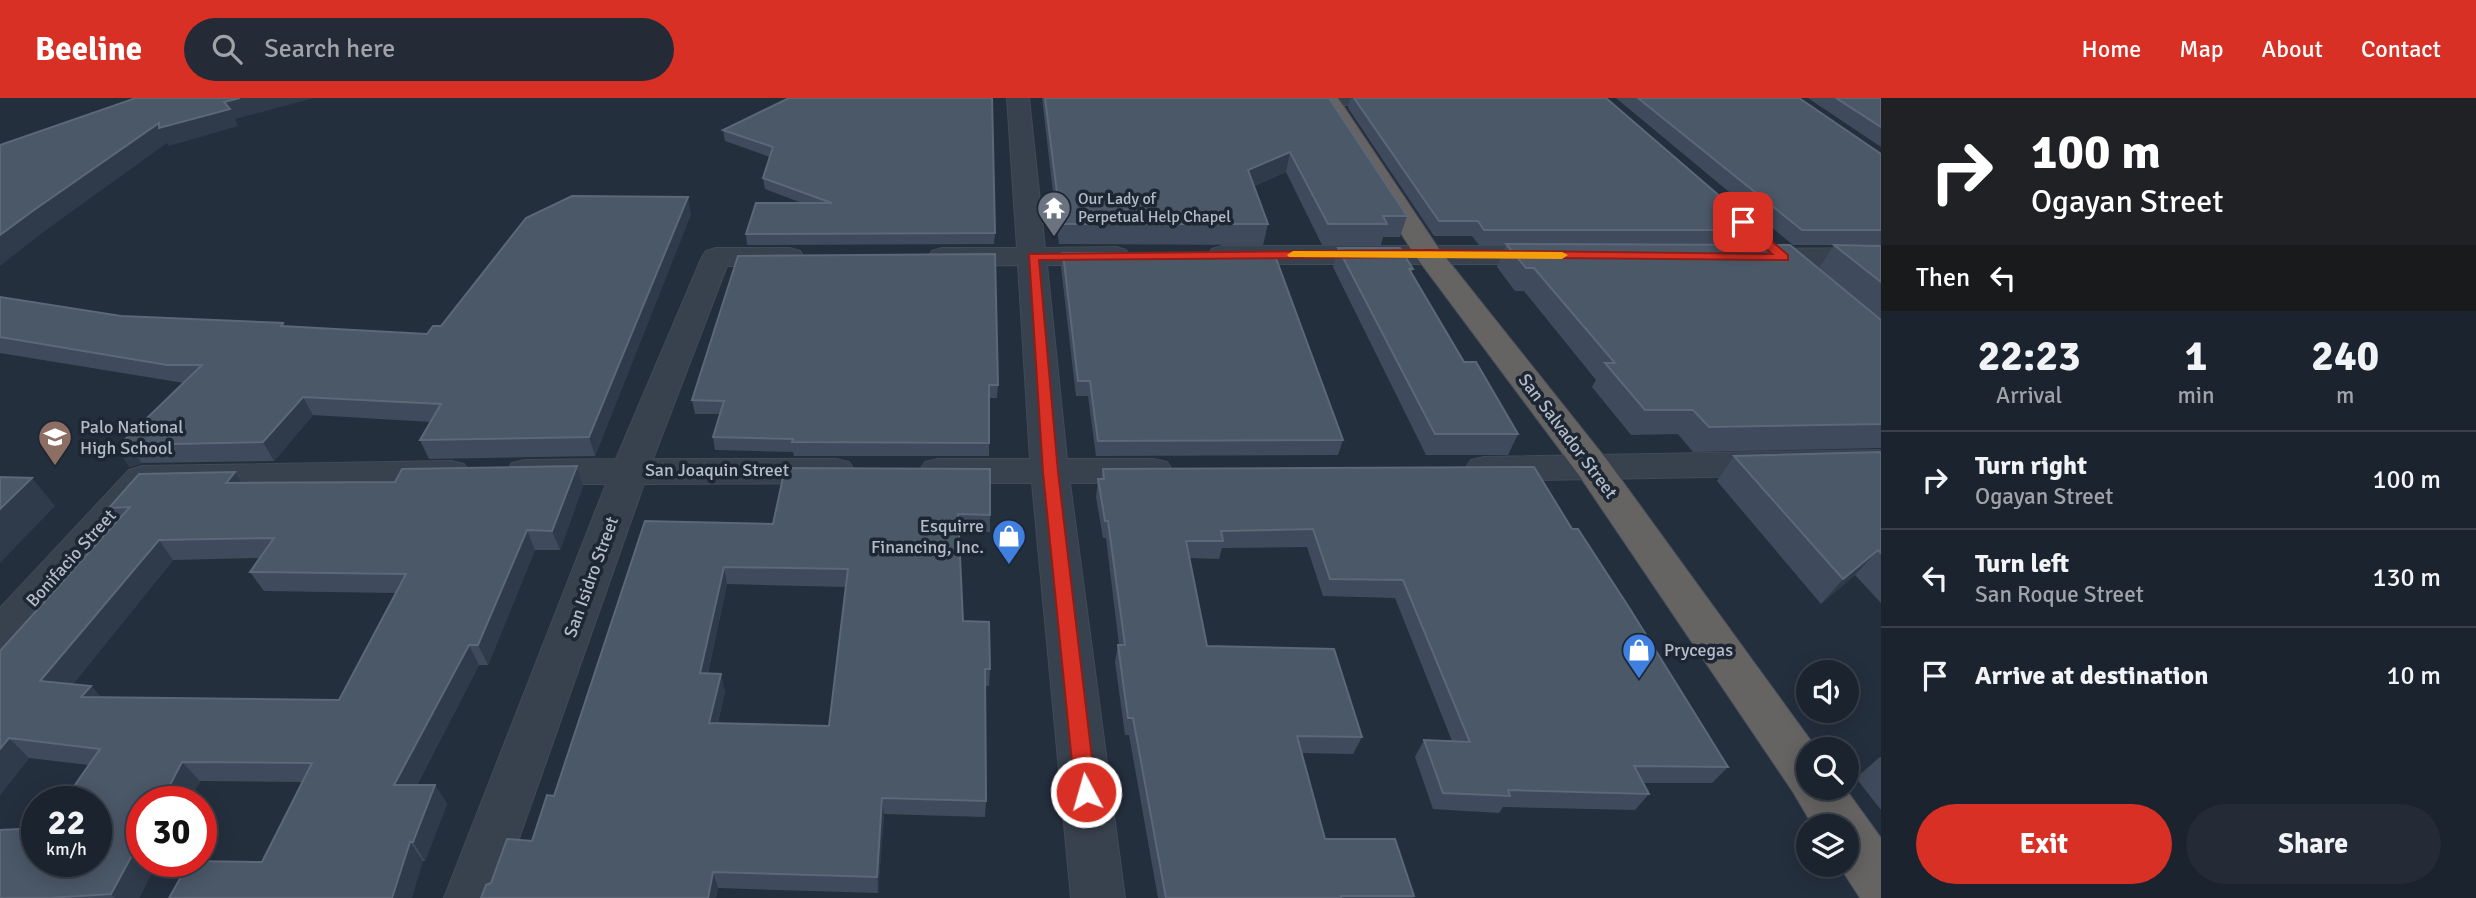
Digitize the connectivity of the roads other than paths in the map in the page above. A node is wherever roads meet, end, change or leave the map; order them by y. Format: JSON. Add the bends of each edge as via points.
{"nodes":[{"id":1,"x":1018,"y":98,"type":"edge"},
{"id":2,"x":1327,"y":98,"type":"edge"},
{"id":3,"x":1402,"y":98,"type":"edge"},
{"id":4,"x":1753,"y":231,"type":"edge"},
{"id":5,"x":1429,"y":254,"type":"junction"},
{"id":6,"x":1142,"y":256,"type":"edge"},
{"id":7,"x":1197,"y":256,"type":"edge"},
{"id":8,"x":1579,"y":256,"type":"edge"},
{"id":9,"x":812,"y":257,"type":"edge"},
{"id":10,"x":909,"y":257,"type":"edge"},
{"id":11,"x":1033,"y":257,"type":"junction"},
{"id":12,"x":1729,"y":257,"type":"edge"},
{"id":13,"x":1881,"y":257,"type":"edge"},
{"id":14,"x":1784,"y":258,"type":"junction"},
{"id":15,"x":1813,"y":282,"type":"edge"},
{"id":16,"x":1881,"y":462,"type":"edge"},
{"id":17,"x":1594,"y":468,"type":"junction"},
{"id":18,"x":1455,"y":469,"type":"edge"},
{"id":19,"x":630,"y":470,"type":"junction"},
{"id":20,"x":1190,"y":471,"type":"edge"},
{"id":21,"x":1050,"y":472,"type":"junction"},
{"id":22,"x":142,"y":479,"type":"joint"},
{"id":23,"x":0,"y":637,"type":"edge"},
{"id":24,"x":1796,"y":759,"type":"edge"},
{"id":25,"x":1859,"y":851,"type":"edge"},
{"id":26,"x":1881,"y":882,"type":"edge"},
{"id":27,"x":471,"y":898,"type":"edge"},
{"id":28,"x":1098,"y":898,"type":"edge"}],
"edges":[{"from":1,"to":11,"type":"street"},
{"from":2,"to":3,"type":"street"},
{"from":2,"to":5,"type":"highway","name":"San Salvador Street"},
{"from":4,"to":14,"type":"street"},
{"from":5,"to":7,"type":"street"},
{"from":5,"to":8,"type":"street"},
{"from":5,"to":17,"type":"highway","name":"San Salvador Street"},
{"from":6,"to":11,"type":"street"},
{"from":9,"to":19,"type":"street","name":"San Isidro Street","via":[[716,257]]},
{"from":10,"to":11,"type":"street"},
{"from":11,"to":21,"type":"street"},
{"from":12,"to":14,"type":"street"},
{"from":13,"to":14,"type":"street"},
{"from":14,"to":15,"type":"street"},
{"from":16,"to":17,"type":"street"},
{"from":17,"to":18,"type":"street"},
{"from":17,"to":24,"type":"highway","name":"San Salvador Street"},
{"from":19,"to":21,"type":"street","name":"San Joaquin Street"},
{"from":19,"to":22,"type":"street","name":"San Joaquin Street"},
{"from":19,"to":27,"type":"street","name":"San Isidro Street"},
{"from":20,"to":21,"type":"street","name":"San Joaquin Street"},
{"from":21,"to":28,"type":"street"},
{"from":22,"to":23,"type":"street","name":"Bonifacio Street"},
{"from":25,"to":26,"type":"highway"}]}
